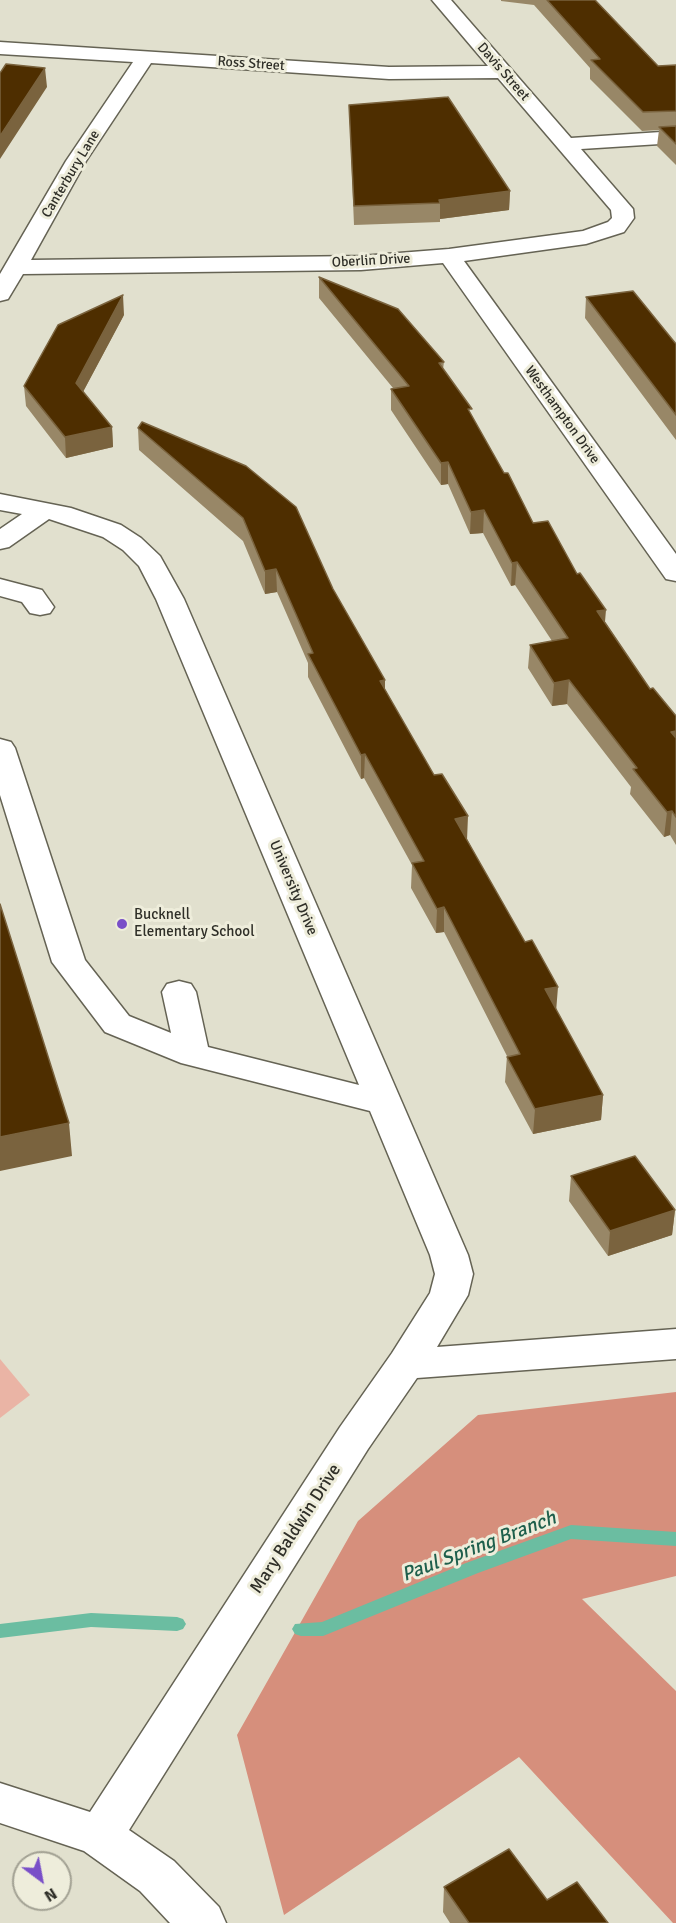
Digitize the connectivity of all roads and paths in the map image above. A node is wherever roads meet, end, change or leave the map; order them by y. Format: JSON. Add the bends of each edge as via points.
{"nodes":[{"id":1,"x":441,"y":0,"type":"edge"},
{"id":2,"x":0,"y":48,"type":"edge"},
{"id":3,"x":146,"y":57,"type":"junction"},
{"id":4,"x":503,"y":72,"type":"junction"},
{"id":5,"x":676,"y":137,"type":"edge"},
{"id":6,"x":566,"y":144,"type":"junction"},
{"id":7,"x":449,"y":256,"type":"junction"},
{"id":8,"x":16,"y":267,"type":"junction"},
{"id":9,"x":0,"y":294,"type":"edge"},
{"id":10,"x":0,"y":502,"type":"edge"},
{"id":11,"x":45,"y":510,"type":"junction"},
{"id":12,"x":0,"y":541,"type":"edge"},
{"id":13,"x":676,"y":573,"type":"edge"},
{"id":14,"x":0,"y":586,"type":"edge"},
{"id":15,"x":40,"y":607,"type":"dead end"},
{"id":16,"x":0,"y":748,"type":"edge"},
{"id":17,"x":179,"y":992,"type":"dead end"},
{"id":18,"x":193,"y":1055,"type":"junction"},
{"id":19,"x":385,"y":1103,"type":"junction"},
{"id":20,"x":676,"y":1344,"type":"edge"},
{"id":21,"x":406,"y":1364,"type":"junction"},
{"id":22,"x":0,"y":1803,"type":"edge"},
{"id":23,"x":100,"y":1836,"type":"junction"},
{"id":24,"x":202,"y":1923,"type":"edge"}],
"edges":[{"from":1,"to":4,"type":"street","name":"Davis Street"},
{"from":2,"to":3,"type":"street","name":"Ross Street"},
{"from":3,"to":4,"type":"street","name":"Ross Street","via":[[389,73]]},
{"from":3,"to":8,"type":"street","name":"Canterbury Lane","via":[[76,161]]},
{"from":4,"to":6,"type":"street","name":"Davis Street"},
{"from":5,"to":6,"type":"street"},
{"from":6,"to":7,"type":"street","name":"Oberlin Drive","via":[[622,209],[616,227],[586,237]]},
{"from":7,"to":8,"type":"street","name":"Oberlin Drive","via":[[349,263]]},
{"from":7,"to":13,"type":"street","name":"Westhampton Drive"},
{"from":8,"to":9,"type":"street","name":"Canterbury Lane"},
{"from":10,"to":11,"type":"street","name":"University Drive"},
{"from":11,"to":12,"type":"street"},
{"from":11,"to":19,"type":"street","name":"University Drive","via":[[112,531],[150,562],[170,599]]},
{"from":14,"to":15,"type":"street","via":[[32,596]]},
{"from":16,"to":18,"type":"street","via":[[69,962],[117,1024]]},
{"from":17,"to":18,"type":"street"},
{"from":18,"to":19,"type":"street"},
{"from":19,"to":21,"type":"street","name":"University Drive","via":[[454,1274],[449,1295]]},
{"from":20,"to":21,"type":"street"},
{"from":21,"to":23,"type":"street","name":"Mary Baldwin Drive","via":[[354,1438]]},
{"from":22,"to":23,"type":"street"},
{"from":23,"to":24,"type":"street","via":[[157,1876]]}]}
